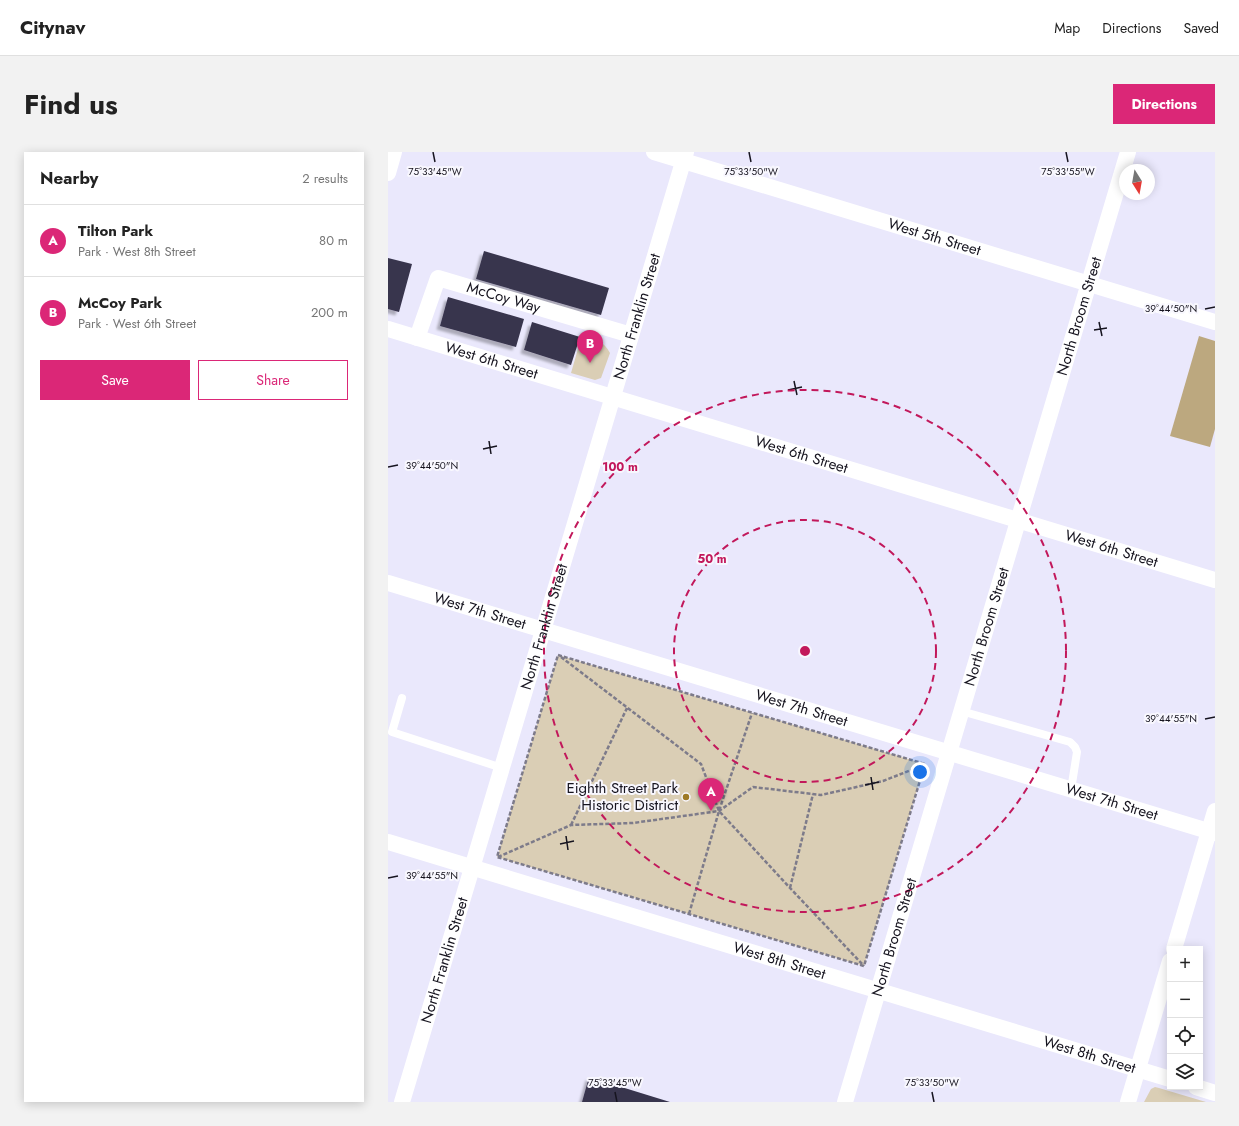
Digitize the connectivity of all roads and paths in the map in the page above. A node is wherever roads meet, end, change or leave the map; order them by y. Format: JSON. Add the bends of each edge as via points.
{"nodes":[{"id":1,"x":394,"y":152,"type":"edge"},
{"id":2,"x":654,"y":152,"type":"edge"},
{"id":3,"x":1128,"y":152,"type":"edge"},
{"id":4,"x":685,"y":156,"type":"edge"},
{"id":5,"x":388,"y":173,"type":"edge"},
{"id":6,"x":1088,"y":284,"type":"junction"},
{"id":7,"x":1215,"y":322,"type":"edge"},
{"id":8,"x":388,"y":329,"type":"edge"},
{"id":9,"x":631,"y":335,"type":"junction"},
{"id":10,"x":417,"y":338,"type":"junction"},
{"id":11,"x":613,"y":398,"type":"junction"},
{"id":12,"x":1018,"y":520,"type":"junction"},
{"id":13,"x":1215,"y":580,"type":"edge"},
{"id":14,"x":388,"y":583,"type":"edge"},
{"id":15,"x":543,"y":630,"type":"junction"},
{"id":16,"x":558,"y":655,"type":"junction"},
{"id":17,"x":402,"y":698,"type":"dead end"},
{"id":18,"x":627,"y":708,"type":"junction"},
{"id":19,"x":961,"y":711,"type":"junction"},
{"id":20,"x":752,"y":713,"type":"junction"},
{"id":21,"x":949,"y":753,"type":"junction"},
{"id":22,"x":925,"y":764,"type":"junction"},
{"id":23,"x":502,"y":768,"type":"junction"},
{"id":24,"x":1071,"y":790,"type":"junction"},
{"id":25,"x":813,"y":794,"type":"junction"},
{"id":26,"x":719,"y":811,"type":"junction"},
{"id":27,"x":1215,"y":811,"type":"edge"},
{"id":28,"x":571,"y":825,"type":"junction"},
{"id":29,"x":1212,"y":832,"type":"edge"},
{"id":30,"x":388,"y":842,"type":"edge"},
{"id":31,"x":497,"y":857,"type":"junction"},
{"id":32,"x":472,"y":867,"type":"junction"},
{"id":33,"x":790,"y":888,"type":"junction"},
{"id":34,"x":689,"y":914,"type":"junction"},
{"id":35,"x":1175,"y":946,"type":"edge"},
{"id":36,"x":864,"y":966,"type":"junction"},
{"id":37,"x":1167,"y":971,"type":"edge"},
{"id":38,"x":878,"y":991,"type":"junction"},
{"id":39,"x":1138,"y":1069,"type":"junction"},
{"id":40,"x":1167,"y":1078,"type":"edge"},
{"id":41,"x":1203,"y":1089,"type":"edge"},
{"id":42,"x":1215,"y":1093,"type":"edge"},
{"id":43,"x":402,"y":1102,"type":"edge"},
{"id":44,"x":845,"y":1102,"type":"edge"},
{"id":45,"x":1128,"y":1102,"type":"edge"}],
"edges":[{"from":1,"to":5,"type":"street"},
{"from":2,"to":4,"type":"street","name":"West 5th Street"},
{"from":3,"to":6,"type":"street","name":"North Broom Street"},
{"from":4,"to":6,"type":"street","name":"West 5th Street"},
{"from":4,"to":9,"type":"street","name":"North Franklin Street"},
{"from":6,"to":7,"type":"street","name":"West 5th Street"},
{"from":6,"to":12,"type":"street","name":"North Broom Street"},
{"from":8,"to":10,"type":"street","name":"West 6th Street"},
{"from":9,"to":10,"type":"street","name":"McCoy Way","via":[[438,278]]},
{"from":9,"to":11,"type":"street","name":"North Franklin Street"},
{"from":10,"to":11,"type":"street","name":"West 6th Street"},
{"from":11,"to":12,"type":"street","name":"West 6th Street"},
{"from":11,"to":15,"type":"street","name":"North Franklin Street"},
{"from":12,"to":13,"type":"street","name":"West 6th Street"},
{"from":12,"to":19,"type":"street","name":"North Broom Street"},
{"from":14,"to":15,"type":"street","name":"West 7th Street"},
{"from":15,"to":21,"type":"street","name":"West 7th Street"},
{"from":15,"to":23,"type":"street","name":"North Franklin Street"},
{"from":16,"to":18,"type":"path"},
{"from":16,"to":20,"type":"path"},
{"from":16,"to":31,"type":"path"},
{"from":17,"to":23,"type":"lane","via":[[392,732]]},
{"from":18,"to":26,"type":"path","via":[[701,764]]},
{"from":18,"to":28,"type":"path"},
{"from":19,"to":21,"type":"street","name":"North Broom Street"},
{"from":19,"to":24,"type":"lane","via":[[1070,742],[1077,752]]},
{"from":20,"to":22,"type":"path"},
{"from":20,"to":26,"type":"path"},
{"from":21,"to":24,"type":"street","name":"West 7th Street"},
{"from":21,"to":38,"type":"street","name":"North Broom Street"},
{"from":22,"to":25,"type":"path","via":[[883,781],[821,795]]},
{"from":22,"to":36,"type":"path"},
{"from":23,"to":32,"type":"street","name":"North Franklin Street"},
{"from":24,"to":29,"type":"street","name":"West 7th Street"},
{"from":25,"to":26,"type":"path","via":[[753,786]]},
{"from":25,"to":33,"type":"path"},
{"from":26,"to":28,"type":"path","via":[[633,823]]},
{"from":26,"to":33,"type":"path"},
{"from":26,"to":34,"type":"path"},
{"from":27,"to":29,"type":"street"},
{"from":28,"to":31,"type":"path"},
{"from":29,"to":35,"type":"street"},
{"from":30,"to":32,"type":"street","name":"West 8th Street"},
{"from":31,"to":34,"type":"path"},
{"from":32,"to":38,"type":"street","name":"West 8th Street"},
{"from":32,"to":43,"type":"street","name":"North Franklin Street"},
{"from":33,"to":36,"type":"path"},
{"from":34,"to":36,"type":"path"},
{"from":37,"to":39,"type":"street"},
{"from":38,"to":39,"type":"street","name":"West 8th Street"},
{"from":38,"to":44,"type":"street","name":"North Broom Street"},
{"from":39,"to":40,"type":"street","name":"West 8th Street"},
{"from":39,"to":45,"type":"street"},
{"from":41,"to":42,"type":"street"}]}
